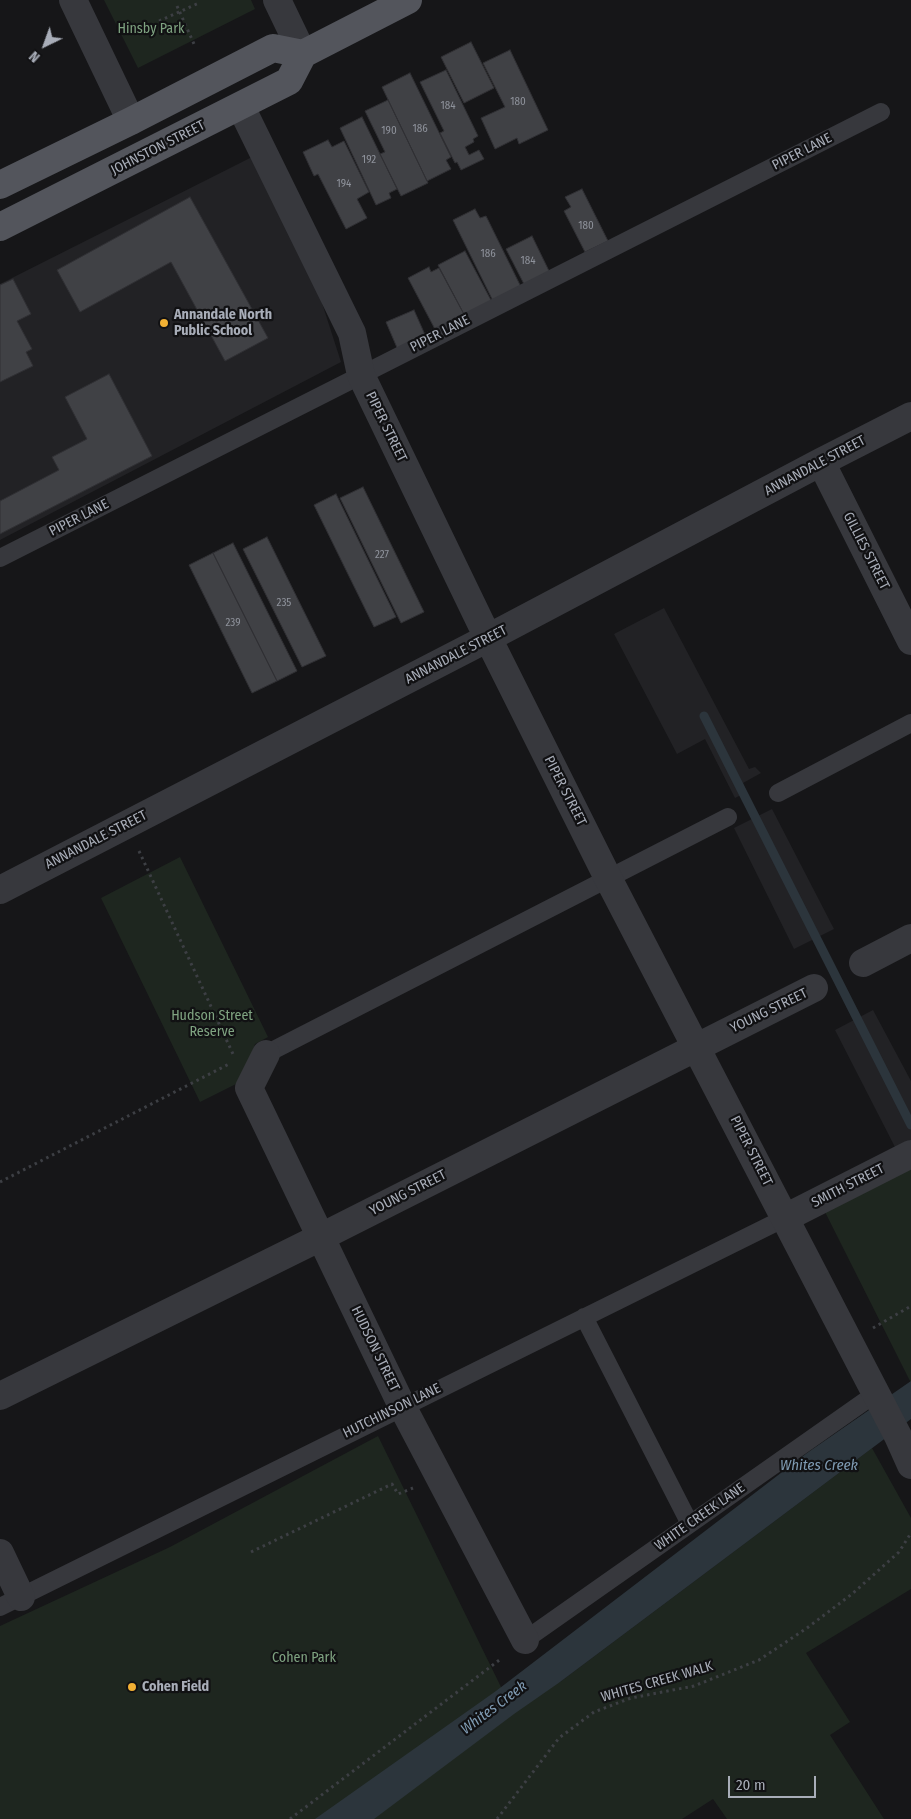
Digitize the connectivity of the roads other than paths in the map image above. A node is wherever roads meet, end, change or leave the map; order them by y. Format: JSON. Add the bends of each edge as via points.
{"nodes":[{"id":1,"x":73,"y":0,"type":"edge"},
{"id":2,"x":276,"y":0,"type":"edge"},
{"id":3,"x":408,"y":0,"type":"edge"},
{"id":4,"x":303,"y":54,"type":"junction"},
{"id":5,"x":242,"y":107,"type":"junction"},
{"id":6,"x":881,"y":112,"type":"dead end"},
{"id":7,"x":132,"y":121,"type":"junction"},
{"id":8,"x":0,"y":185,"type":"edge"},
{"id":9,"x":0,"y":228,"type":"edge"},
{"id":10,"x":361,"y":375,"type":"junction"},
{"id":11,"x":911,"y":416,"type":"edge"},
{"id":12,"x":821,"y":462,"type":"junction"},
{"id":13,"x":0,"y":558,"type":"edge"},
{"id":14,"x":488,"y":638,"type":"junction"},
{"id":15,"x":911,"y":641,"type":"edge"},
{"id":16,"x":911,"y":723,"type":"edge"},
{"id":17,"x":778,"y":794,"type":"dead end"},
{"id":18,"x":728,"y":817,"type":"dead end"},
{"id":19,"x":608,"y":878,"type":"junction"},
{"id":20,"x":0,"y":890,"type":"edge"},
{"id":21,"x":911,"y":938,"type":"edge"},
{"id":22,"x":863,"y":963,"type":"dead end"},
{"id":23,"x":814,"y":988,"type":"dead end"},
{"id":24,"x":697,"y":1046,"type":"junction"},
{"id":25,"x":266,"y":1054,"type":"joint"},
{"id":26,"x":911,"y":1154,"type":"edge"},
{"id":27,"x":785,"y":1218,"type":"junction"},
{"id":28,"x":320,"y":1237,"type":"junction"},
{"id":29,"x":584,"y":1317,"type":"junction"},
{"id":30,"x":0,"y":1396,"type":"edge"},
{"id":31,"x":876,"y":1396,"type":"junction"},
{"id":32,"x":402,"y":1406,"type":"junction"},
{"id":33,"x":911,"y":1465,"type":"edge"},
{"id":34,"x":690,"y":1524,"type":"junction"},
{"id":35,"x":0,"y":1553,"type":"edge"},
{"id":36,"x":10,"y":1602,"type":"edge"},
{"id":37,"x":524,"y":1640,"type":"joint"}],
"edges":[{"from":1,"to":7,"type":"street"},
{"from":2,"to":4,"type":"street"},
{"from":3,"to":4,"type":"main road"},
{"from":4,"to":5,"type":"main road","name":"JOHNSTON STREET","via":[[289,81]]},
{"from":4,"to":7,"type":"main road","via":[[273,48]]},
{"from":5,"to":9,"type":"main road","name":"JOHNSTON STREET"},
{"from":5,"to":10,"type":"street","name":"PIPER STREET","via":[[352,332]]},
{"from":6,"to":10,"type":"lane","name":"PIPER LANE"},
{"from":7,"to":8,"type":"main road"},
{"from":10,"to":13,"type":"lane","name":"PIPER LANE"},
{"from":10,"to":14,"type":"street","name":"PIPER STREET"},
{"from":11,"to":12,"type":"street","name":"ANNANDALE STREET"},
{"from":12,"to":14,"type":"street","name":"ANNANDALE STREET"},
{"from":12,"to":15,"type":"street","name":"GILLIES STREET"},
{"from":14,"to":19,"type":"street","name":"PIPER STREET"},
{"from":14,"to":20,"type":"street","name":"ANNANDALE STREET"},
{"from":16,"to":17,"type":"lane"},
{"from":18,"to":19,"type":"lane"},
{"from":19,"to":24,"type":"street","name":"PIPER STREET"},
{"from":19,"to":25,"type":"lane"},
{"from":21,"to":22,"type":"street"},
{"from":23,"to":24,"type":"street","name":"YOUNG STREET"},
{"from":24,"to":27,"type":"street","name":"PIPER STREET"},
{"from":24,"to":28,"type":"street","name":"YOUNG STREET"},
{"from":25,"to":28,"type":"street","name":"HUDSON STREET","via":[[249,1088]]},
{"from":26,"to":27,"type":"street","name":"SMITH STREET"},
{"from":27,"to":29,"type":"lane","name":"HUTCHINSON LANE"},
{"from":27,"to":31,"type":"street","name":"PIPER STREET"},
{"from":28,"to":30,"type":"street","name":"YOUNG STREET"},
{"from":28,"to":32,"type":"street","name":"HUDSON STREET"},
{"from":29,"to":32,"type":"lane","name":"HUTCHINSON LANE"},
{"from":29,"to":34,"type":"lane"},
{"from":31,"to":33,"type":"street","name":"PIPER STREET"},
{"from":31,"to":34,"type":"lane","name":"WHITE CREEK LANE"},
{"from":32,"to":36,"type":"lane","name":"HUTCHINSON LANE"},
{"from":32,"to":37,"type":"street","name":"HUDSON STREET"},
{"from":34,"to":37,"type":"lane","name":"WHITE CREEK LANE"},
{"from":35,"to":36,"type":"street"}]}
